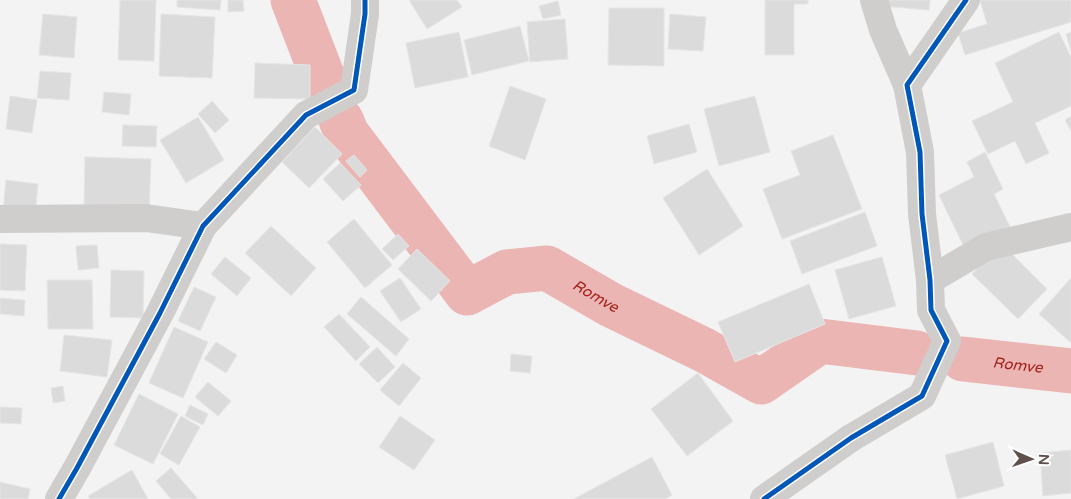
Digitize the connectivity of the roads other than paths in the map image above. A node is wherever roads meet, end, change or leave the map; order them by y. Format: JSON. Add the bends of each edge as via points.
{"nodes":[{"id":1,"x":365,"y":0,"type":"edge"},
{"id":2,"x":874,"y":0,"type":"edge"},
{"id":3,"x":966,"y":0,"type":"edge"},
{"id":4,"x":907,"y":85,"type":"junction"},
{"id":5,"x":0,"y":219,"type":"edge"},
{"id":6,"x":203,"y":226,"type":"junction"},
{"id":7,"x":1071,"y":227,"type":"edge"},
{"id":8,"x":930,"y":280,"type":"junction"},
{"id":9,"x":59,"y":499,"type":"edge"},
{"id":10,"x":764,"y":499,"type":"edge"}],
"edges":[{"from":1,"to":6,"type":"street","via":[[354,90],[306,115]]},
{"from":2,"to":4,"type":"street","via":[[888,44]]},
{"from":3,"to":4,"type":"street"},
{"from":4,"to":8,"type":"street","via":[[920,152],[922,214]]},
{"from":5,"to":6,"type":"street","via":[[146,218]]},
{"from":6,"to":9,"type":"street"},
{"from":7,"to":8,"type":"street","via":[[986,247]]},
{"from":8,"to":10,"type":"street","via":[[931,310],[947,341],[922,396],[851,438]]}]}
